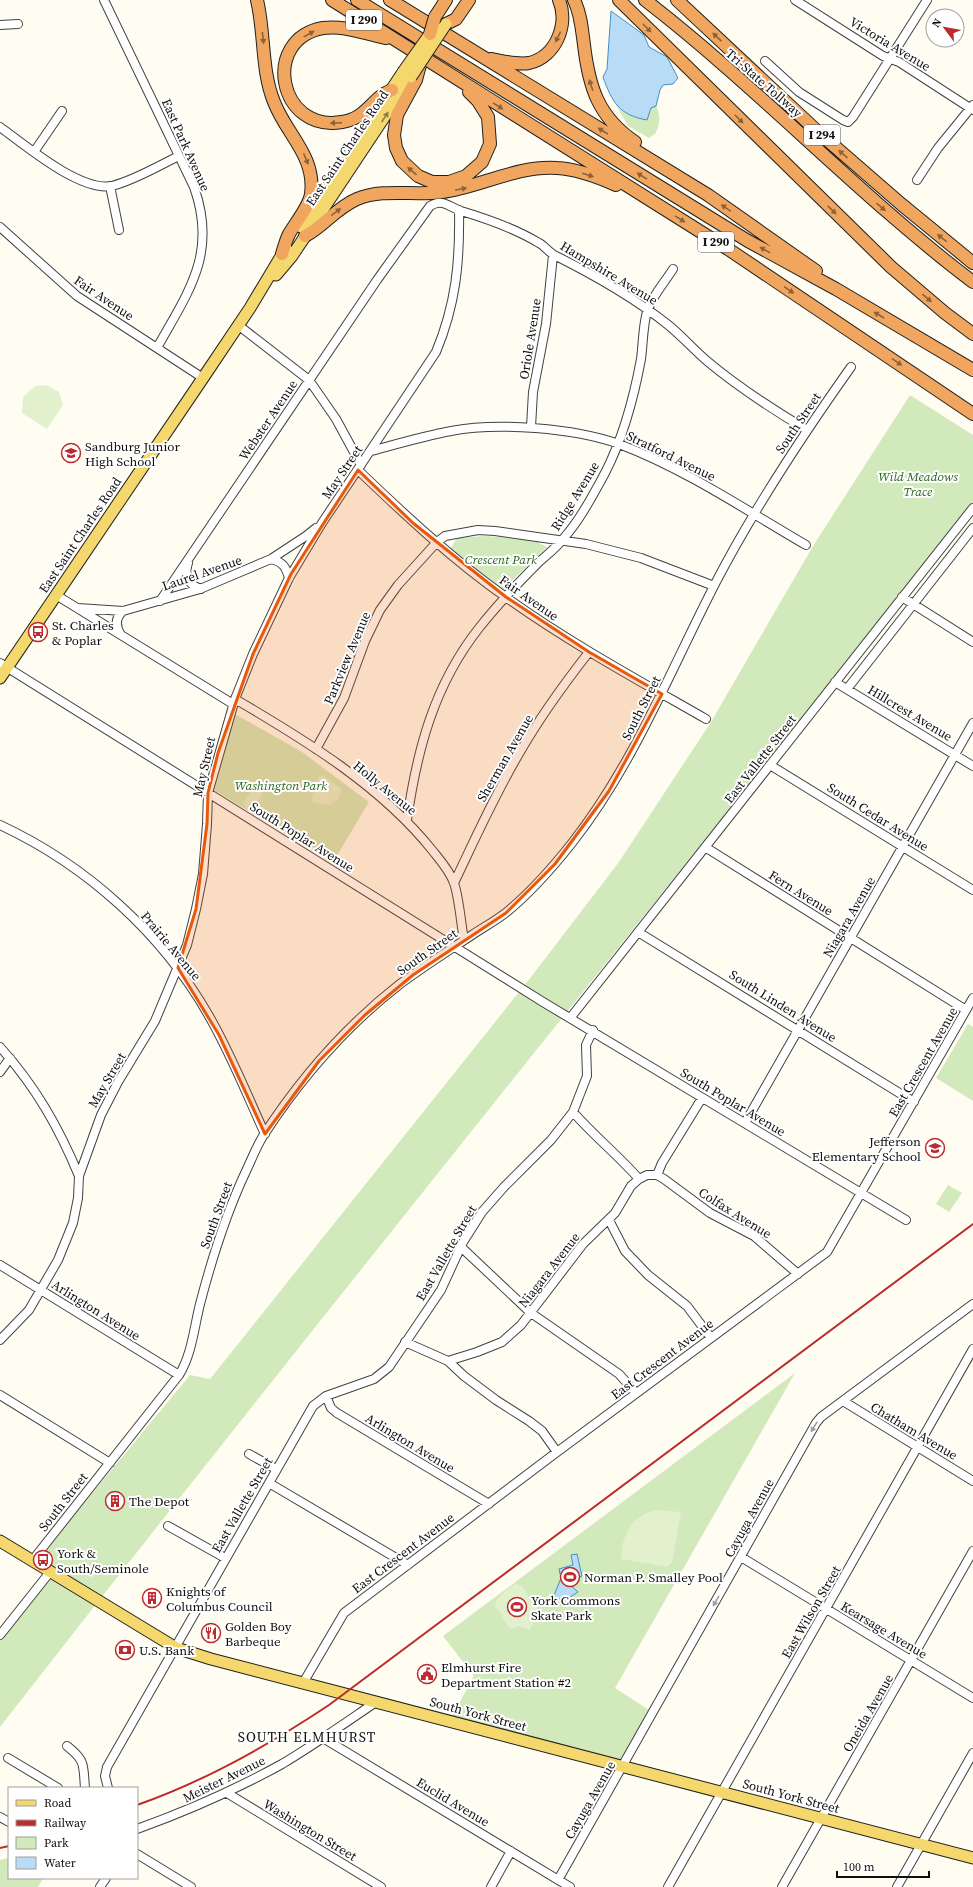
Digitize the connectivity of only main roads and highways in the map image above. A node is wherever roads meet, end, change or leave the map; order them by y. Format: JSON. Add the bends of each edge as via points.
{"nodes":[{"id":1,"x":257,"y":0,"type":"edge"},
{"id":2,"x":332,"y":0,"type":"edge"},
{"id":3,"x":357,"y":0,"type":"edge"},
{"id":4,"x":390,"y":0,"type":"edge"},
{"id":5,"x":395,"y":0,"type":"edge"},
{"id":6,"x":446,"y":0,"type":"edge"},
{"id":7,"x":453,"y":0,"type":"edge"},
{"id":8,"x":463,"y":0,"type":"edge"},
{"id":9,"x":469,"y":0,"type":"edge"},
{"id":10,"x":559,"y":0,"type":"edge"},
{"id":11,"x":574,"y":0,"type":"edge"},
{"id":12,"x":619,"y":0,"type":"edge"},
{"id":13,"x":645,"y":0,"type":"edge"},
{"id":14,"x":677,"y":0,"type":"edge"},
{"id":15,"x":411,"y":13,"type":"junction"},
{"id":16,"x":440,"y":20,"type":"junction"},
{"id":17,"x":430,"y":34,"type":"joint"},
{"id":18,"x":396,"y":40,"type":"junction"},
{"id":19,"x":482,"y":57,"type":"junction"},
{"id":20,"x":420,"y":63,"type":"joint"},
{"id":21,"x":410,"y":77,"type":"junction"},
{"id":22,"x":453,"y":77,"type":"junction"},
{"id":23,"x":392,"y":90,"type":"junction"},
{"id":24,"x":708,"y":195,"type":"junction"},
{"id":25,"x":665,"y":210,"type":"junction"},
{"id":26,"x":305,"y":236,"type":"junction"},
{"id":27,"x":282,"y":254,"type":"junction"},
{"id":28,"x":973,"y":263,"type":"edge"},
{"id":29,"x":973,"y":282,"type":"edge"},
{"id":30,"x":836,"y":290,"type":"junction"},
{"id":31,"x":250,"y":308,"type":"junction"},
{"id":32,"x":973,"y":334,"type":"edge"},
{"id":33,"x":973,"y":370,"type":"edge"},
{"id":34,"x":973,"y":414,"type":"edge"},
{"id":35,"x":3,"y":666,"type":"edge"},
{"id":36,"x":0,"y":678,"type":"edge"},
{"id":37,"x":0,"y":1541,"type":"edge"},
{"id":38,"x":973,"y":1858,"type":"edge"}],
"edges":[{"from":1,"to":27,"type":"highway","one_way":true,"via":[[271,95],[304,154],[312,180],[311,196],[288,236]]},
{"from":2,"to":18,"type":"highway","number":"I 290"},
{"from":30,"to":3,"type":"highway","number":"I 290","one_way":true,"via":[[741,236]]},
{"from":4,"to":15,"type":"highway"},
{"from":5,"to":15,"type":"highway"},
{"from":6,"to":16,"type":"highway"},
{"from":7,"to":16,"type":"main road"},
{"from":8,"to":16,"type":"main road"},
{"from":9,"to":16,"type":"highway","via":[[456,19]]},
{"from":10,"to":19,"type":"highway","one_way":true,"via":[[563,15],[562,28],[558,39],[545,55],[528,63]]},
{"from":24,"to":11,"type":"highway","one_way":true,"via":[[699,184],[621,132],[605,114],[590,82],[580,15]]},
{"from":12,"to":32,"type":"highway","one_way":true,"via":[[891,267]]},
{"from":13,"to":29,"type":"highway","name":"Tri-State Tollway","number":"I 294","one_way":true,"via":[[683,30],[868,196]]},
{"from":28,"to":14,"type":"highway","name":"Tri-State Tollway","number":"I 294","one_way":true,"via":[[816,131]]},
{"from":15,"to":19,"type":"highway"},
{"from":16,"to":17,"type":"highway","bridge":true},
{"from":16,"to":20,"type":"main road","bridge":true},
{"from":17,"to":21,"type":"main road","name":"East Saint Charles Road","bridge":true},
{"from":18,"to":22,"type":"highway","number":"I 290"},
{"from":23,"to":18,"type":"highway","one_way":true,"via":[[384,93],[367,111],[356,118],[339,123],[323,122],[309,118],[296,107],[285,87],[284,71],[288,55],[296,44],[322,28],[344,28]]},
{"from":24,"to":19,"type":"highway","one_way":true},
{"from":20,"to":21,"type":"highway","bridge":true},
{"from":22,"to":21,"type":"highway","one_way":true,"via":[[478,101],[488,117],[490,144],[482,162],[466,176],[444,183],[427,180],[413,173],[405,165],[396,148],[397,115]]},
{"from":21,"to":23,"type":"main road","name":"East Saint Charles Road"},
{"from":26,"to":21,"type":"main road","name":"East Saint Charles Road","one_way":true},
{"from":22,"to":25,"type":"highway","number":"I 290","one_way":true},
{"from":23,"to":27,"type":"main road","name":"East Saint Charles Road"},
{"from":30,"to":24,"type":"highway","one_way":true,"via":[[815,270]]},
{"from":26,"to":25,"type":"highway","one_way":true,"via":[[346,204],[368,196],[454,190],[542,168],[572,170],[606,181]]},
{"from":25,"to":34,"type":"highway","number":"I 290","one_way":true,"via":[[728,249]]},
{"from":26,"to":31,"type":"main road","name":"East Saint Charles Road"},
{"from":27,"to":31,"type":"main road","name":"East Saint Charles Road"},
{"from":33,"to":30,"type":"highway","number":"I 290","one_way":true},
{"from":31,"to":35,"type":"main road","name":"East Saint Charles Road","via":[[56,595]]},
{"from":35,"to":36,"type":"main road","name":"East Saint Charles Road"},
{"from":37,"to":38,"type":"main road","name":"South York Street","via":[[176,1648]]}]}
